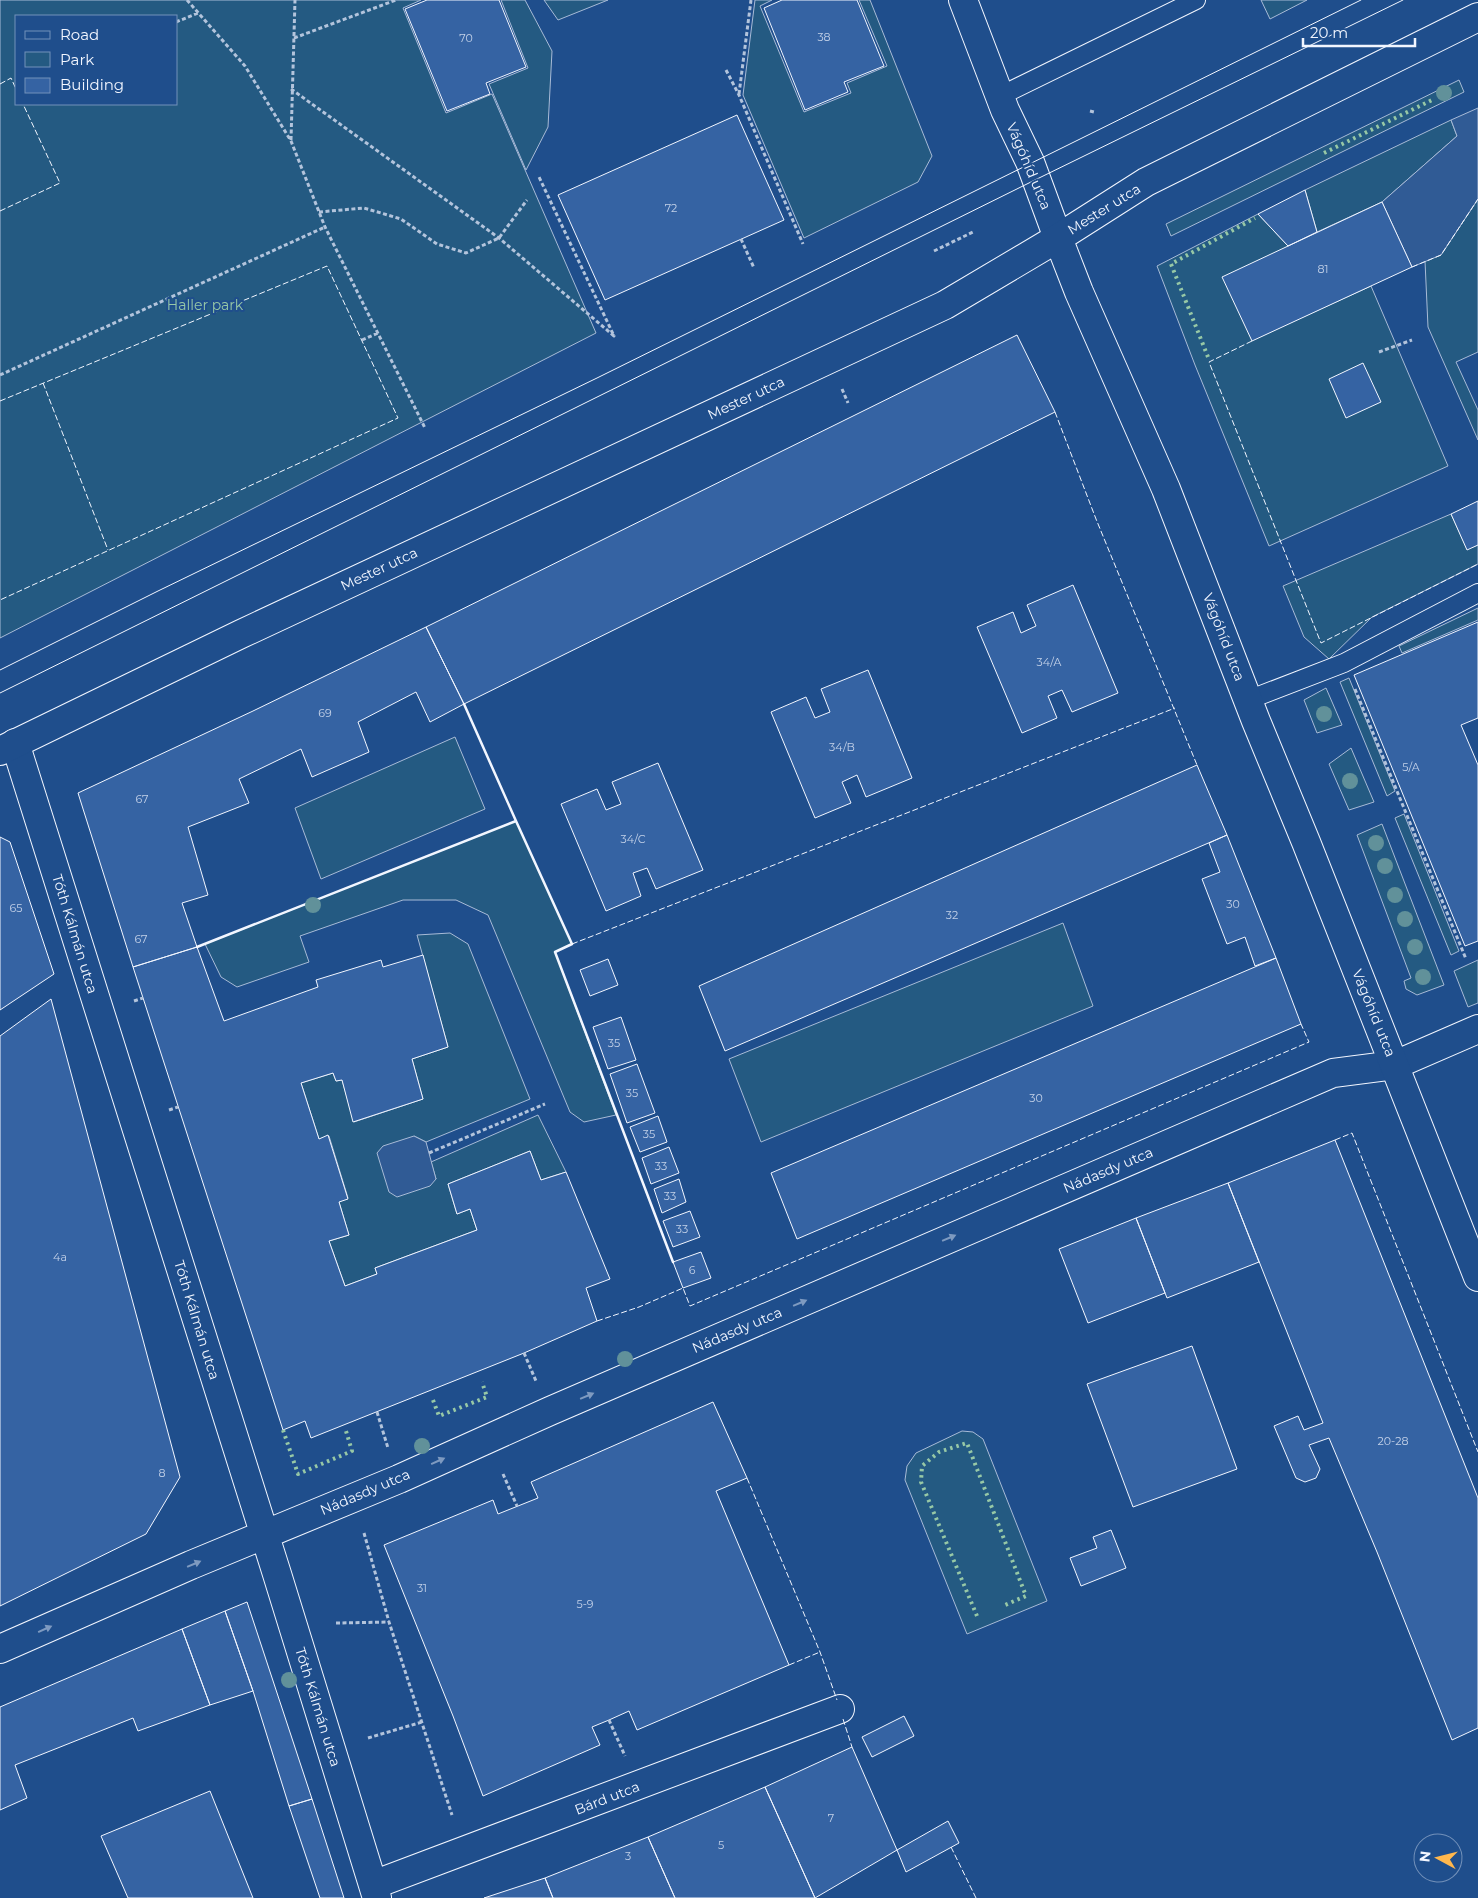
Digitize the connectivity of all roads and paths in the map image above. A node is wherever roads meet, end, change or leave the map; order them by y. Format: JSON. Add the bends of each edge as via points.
{"nodes":[{"id":1,"x":187,"y":0,"type":"edge"},
{"id":2,"x":295,"y":0,"type":"edge"},
{"id":3,"x":396,"y":0,"type":"edge"},
{"id":4,"x":751,"y":0,"type":"edge"},
{"id":5,"x":963,"y":0,"type":"edge"},
{"id":6,"x":1196,"y":0,"type":"edge"},
{"id":7,"x":198,"y":13,"type":"junction"},
{"id":8,"x":1478,"y":17,"type":"edge"},
{"id":9,"x":178,"y":21,"type":"edge"},
{"id":10,"x":294,"y":38,"type":"junction"},
{"id":11,"x":726,"y":70,"type":"dead end"},
{"id":12,"x":291,"y":89,"type":"junction"},
{"id":13,"x":739,"y":95,"type":"junction"},
{"id":14,"x":1000,"y":96,"type":"junction"},
{"id":15,"x":290,"y":141,"type":"junction"},
{"id":16,"x":538,"y":177,"type":"dead end"},
{"id":17,"x":527,"y":200,"type":"dead end"},
{"id":18,"x":319,"y":212,"type":"junction"},
{"id":19,"x":325,"y":227,"type":"junction"},
{"id":20,"x":973,"y":232,"type":"dead end"},
{"id":21,"x":499,"y":238,"type":"junction"},
{"id":22,"x":1058,"y":238,"type":"junction"},
{"id":23,"x":741,"y":239,"type":"dead end"},
{"id":24,"x":803,"y":244,"type":"dead end"},
{"id":25,"x":934,"y":251,"type":"dead end"},
{"id":26,"x":754,"y":268,"type":"dead end"},
{"id":27,"x":378,"y":333,"type":"junction"},
{"id":28,"x":362,"y":340,"type":"dead end"},
{"id":29,"x":1412,"y":340,"type":"dead end"},
{"id":30,"x":1379,"y":352,"type":"dead end"},
{"id":31,"x":0,"y":375,"type":"edge"},
{"id":32,"x":425,"y":428,"type":"dead end"},
{"id":33,"x":1478,"y":593,"type":"edge"},
{"id":34,"x":1344,"y":663,"type":"junction"},
{"id":35,"x":1248,"y":700,"type":"junction"},
{"id":36,"x":8,"y":747,"type":"edge"},
{"id":37,"x":1466,"y":959,"type":"dead end"},
{"id":38,"x":143,"y":998,"type":"dead end"},
{"id":39,"x":134,"y":1001,"type":"dead end"},
{"id":40,"x":1478,"y":1029,"type":"edge"},
{"id":41,"x":1395,"y":1065,"type":"junction"},
{"id":42,"x":545,"y":1104,"type":"dead end"},
{"id":43,"x":178,"y":1108,"type":"dead end"},
{"id":44,"x":169,"y":1110,"type":"dead end"},
{"id":45,"x":429,"y":1153,"type":"dead end"},
{"id":46,"x":1478,"y":1277,"type":"edge"},
{"id":47,"x":503,"y":1474,"type":"dead end"},
{"id":48,"x":517,"y":1506,"type":"dead end"},
{"id":49,"x":364,"y":1533,"type":"dead end"},
{"id":50,"x":264,"y":1535,"type":"junction"},
{"id":51,"x":389,"y":1622,"type":"junction"},
{"id":52,"x":336,"y":1623,"type":"dead end"},
{"id":53,"x":0,"y":1649,"type":"edge"},
{"id":54,"x":840,"y":1708,"type":"dead end"},
{"id":55,"x":422,"y":1722,"type":"junction"},
{"id":56,"x":368,"y":1738,"type":"dead end"},
{"id":57,"x":452,"y":1815,"type":"dead end"},
{"id":58,"x":375,"y":1892,"type":"edge"}],
"edges":[{"from":1,"to":7,"type":"path"},
{"from":2,"to":10,"type":"path"},
{"from":3,"to":10,"type":"path"},
{"from":4,"to":13,"type":"path"},
{"from":5,"to":14,"type":"street","name":"Vágóhíd utca"},
{"from":6,"to":14,"type":"lane"},
{"from":7,"to":9,"type":"path"},
{"from":7,"to":15,"type":"path","via":[[245,66]]},
{"from":8,"to":22,"type":"street","name":"Mester utca","via":[[1146,182]]},
{"from":10,"to":12,"type":"path"},
{"from":11,"to":13,"type":"path"},
{"from":12,"to":15,"type":"path"},
{"from":12,"to":21,"type":"path"},
{"from":13,"to":24,"type":"path"},
{"from":14,"to":22,"type":"street","name":"Vágóhíd utca","via":[[1030,162]]},
{"from":15,"to":18,"type":"path"},
{"from":16,"to":21,"type":"path","via":[[614,336]]},
{"from":17,"to":21,"type":"path"},
{"from":18,"to":19,"type":"path"},
{"from":18,"to":21,"type":"path","via":[[364,208],[400,219],[437,244],[466,253]]},
{"from":19,"to":27,"type":"path"},
{"from":19,"to":31,"type":"path"},
{"from":20,"to":25,"type":"path"},
{"from":22,"to":35,"type":"street","name":"Vágóhíd utca","via":[[1166,489]]},
{"from":22,"to":36,"type":"street","name":"Mester utca","via":[[945,305],[224,642]]},
{"from":23,"to":26,"type":"path"},
{"from":27,"to":28,"type":"path"},
{"from":27,"to":32,"type":"path"},
{"from":29,"to":30,"type":"path"},
{"from":33,"to":34,"type":"lane"},
{"from":34,"to":35,"type":"lane"},
{"from":34,"to":37,"type":"path"},
{"from":35,"to":41,"type":"street","name":"Vágóhíd utca"},
{"from":36,"to":50,"type":"street","name":"Tóth Kálmán utca"},
{"from":38,"to":39,"type":"path"},
{"from":40,"to":41,"type":"street","name":"Nádasdy utca"},
{"from":41,"to":46,"type":"street","name":"Vágóhíd utca"},
{"from":50,"to":41,"type":"street","name":"Nádasdy utca","one_way":true,"via":[[1333,1073]]},
{"from":42,"to":45,"type":"path"},
{"from":43,"to":44,"type":"path"},
{"from":47,"to":48,"type":"path"},
{"from":49,"to":51,"type":"path"},
{"from":53,"to":50,"type":"street","name":"Nádasdy utca","one_way":true},
{"from":50,"to":58,"type":"street","name":"Tóth Kálmán utca"},
{"from":51,"to":52,"type":"path"},
{"from":51,"to":55,"type":"path"},
{"from":54,"to":58,"type":"street","name":"Bárd utca"},
{"from":55,"to":56,"type":"path"},
{"from":55,"to":57,"type":"path"}]}
